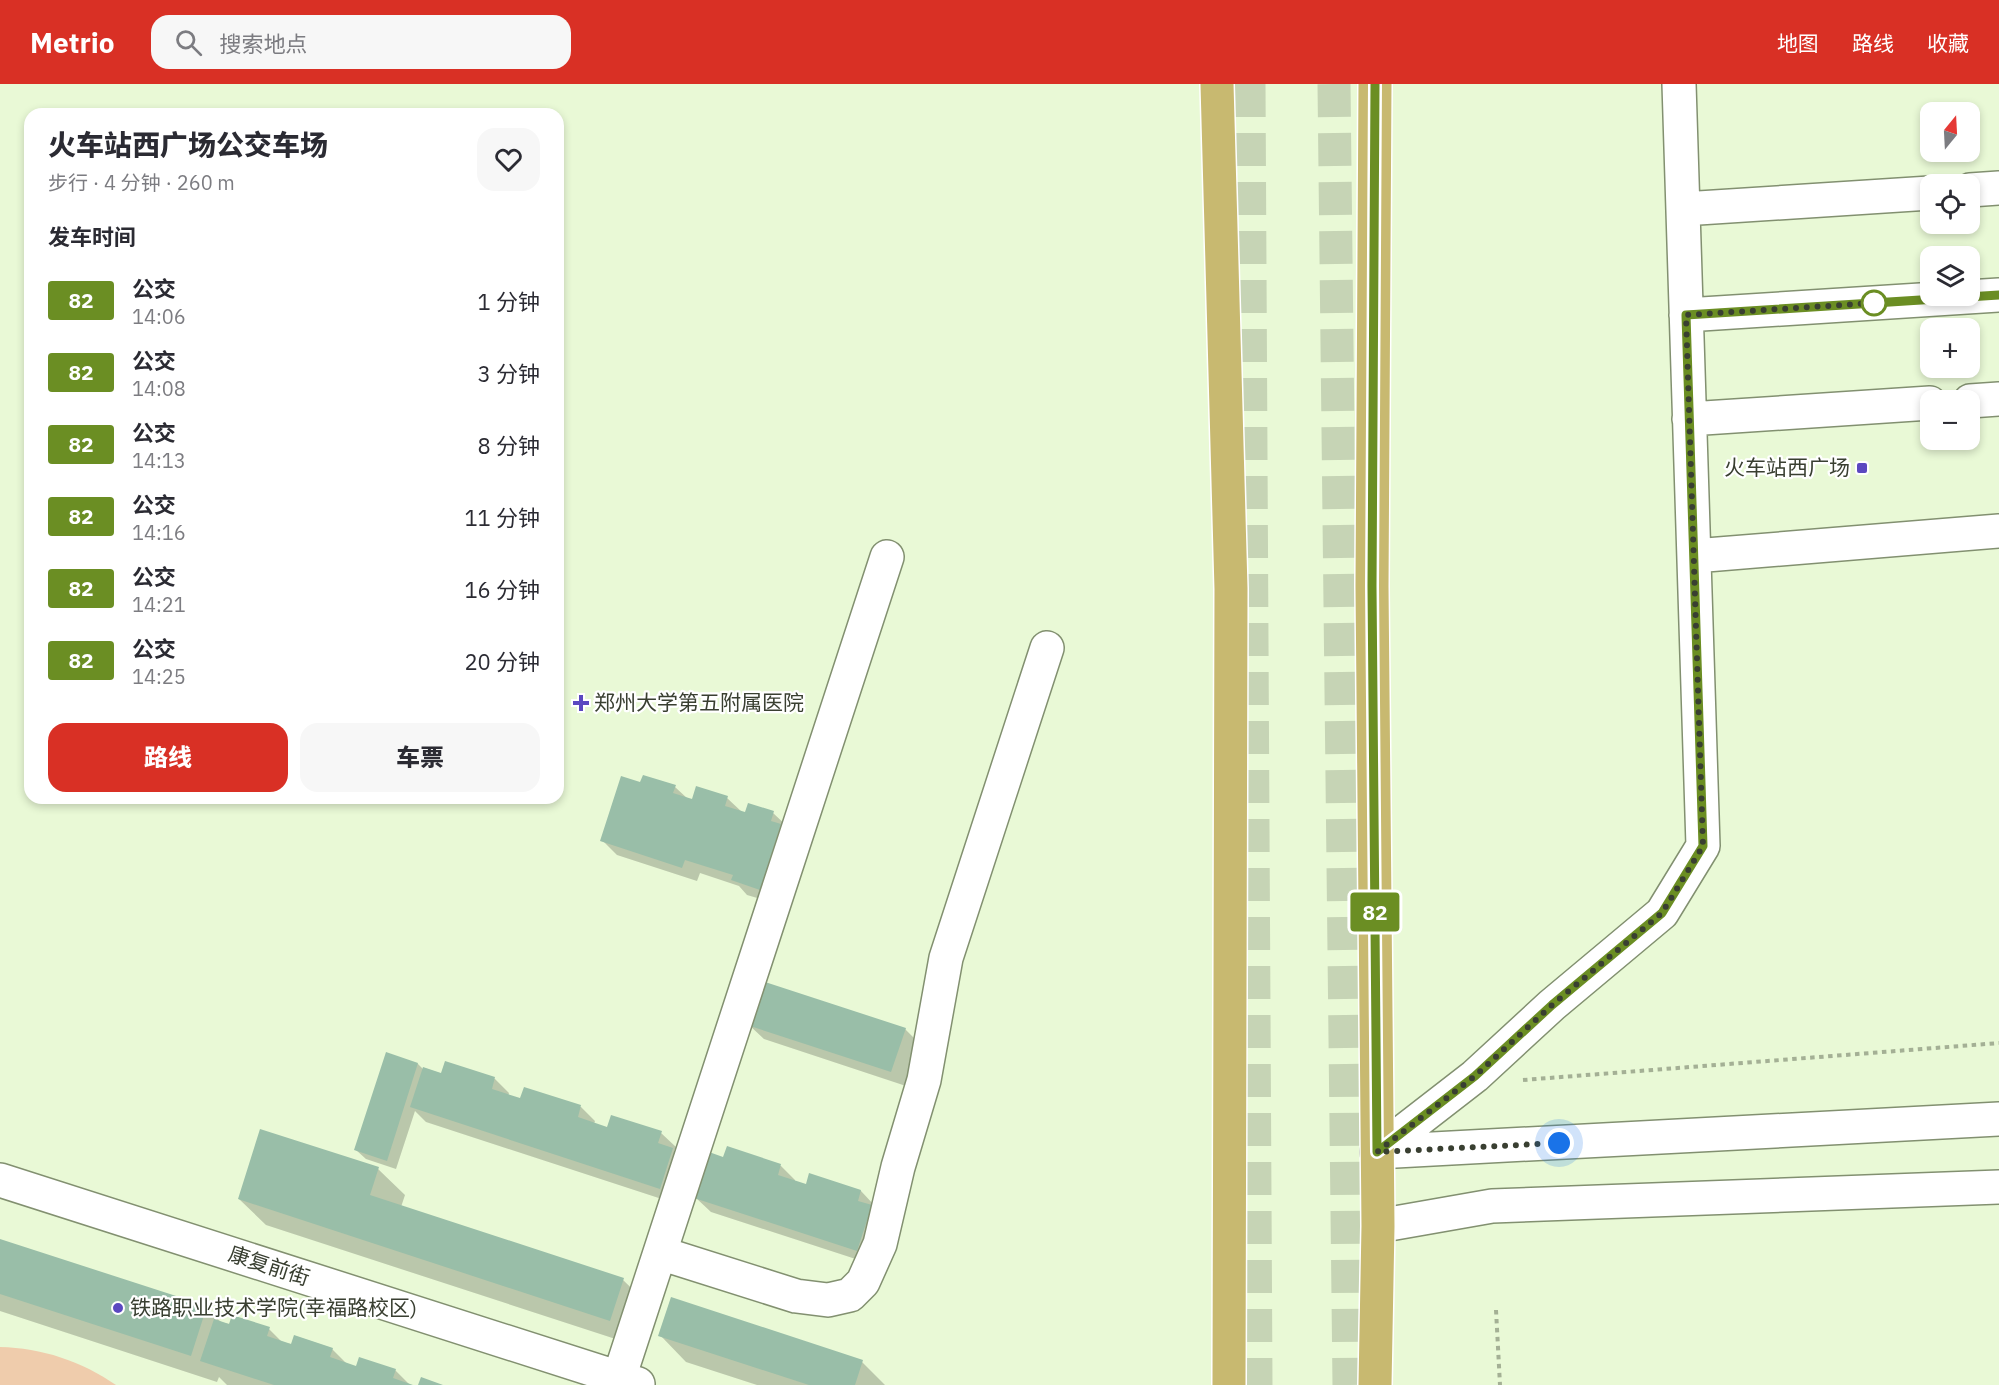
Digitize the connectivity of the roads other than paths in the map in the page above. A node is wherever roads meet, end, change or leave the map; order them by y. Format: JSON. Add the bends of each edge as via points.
{"nodes":[{"id":1,"x":1217,"y":84,"type":"edge"},
{"id":2,"x":1375,"y":84,"type":"edge"},
{"id":3,"x":1678,"y":84,"type":"edge"},
{"id":4,"x":1999,"y":188,"type":"edge"},
{"id":5,"x":1980,"y":189,"type":"edge"},
{"id":6,"x":1920,"y":194,"type":"edge"},
{"id":7,"x":1683,"y":209,"type":"junction"},
{"id":8,"x":1999,"y":295,"type":"edge"},
{"id":9,"x":1686,"y":315,"type":"junction"},
{"id":10,"x":1999,"y":399,"type":"edge"},
{"id":11,"x":1980,"y":400,"type":"edge"},
{"id":12,"x":1920,"y":404,"type":"edge"},
{"id":13,"x":1689,"y":419,"type":"junction"},
{"id":14,"x":1999,"y":531,"type":"edge"},
{"id":15,"x":1694,"y":556,"type":"junction"},
{"id":16,"x":888,"y":557,"type":"dead end"},
{"id":17,"x":1047,"y":648,"type":"dead end"},
{"id":18,"x":1999,"y":1119,"type":"edge"},
{"id":19,"x":1377,"y":1152,"type":"junction"},
{"id":20,"x":0,"y":1180,"type":"edge"},
{"id":21,"x":1999,"y":1187,"type":"edge"},
{"id":22,"x":1378,"y":1226,"type":"junction"},
{"id":23,"x":660,"y":1253,"type":"junction"},
{"id":24,"x":630,"y":1382,"type":"edge"},
{"id":25,"x":1229,"y":1385,"type":"edge"},
{"id":26,"x":1375,"y":1385,"type":"edge"}],
"edges":[{"from":1,"to":25,"type":"main road","via":[[1231,589]]},
{"from":2,"to":19,"type":"main road","via":[[1372,586]]},
{"from":3,"to":7,"type":"street"},
{"from":4,"to":5,"type":"street"},
{"from":6,"to":7,"type":"street"},
{"from":7,"to":9,"type":"street"},
{"from":8,"to":9,"type":"street"},
{"from":9,"to":13,"type":"street"},
{"from":10,"to":11,"type":"street"},
{"from":12,"to":13,"type":"street"},
{"from":13,"to":15,"type":"street"},
{"from":14,"to":15,"type":"street"},
{"from":15,"to":19,"type":"street","via":[[1703,846],[1662,913],[1475,1076]]},
{"from":16,"to":23,"type":"street"},
{"from":17,"to":23,"type":"street","via":[[946,958],[924,1080],[880,1244],[863,1282],[850,1295],[813,1299]]},
{"from":18,"to":19,"type":"street"},
{"from":19,"to":22,"type":"main road"},
{"from":20,"to":24,"type":"street","name":"康复前街"},
{"from":21,"to":22,"type":"street","via":[[1492,1206]]},
{"from":22,"to":26,"type":"main road"},
{"from":23,"to":24,"type":"street"}]}
